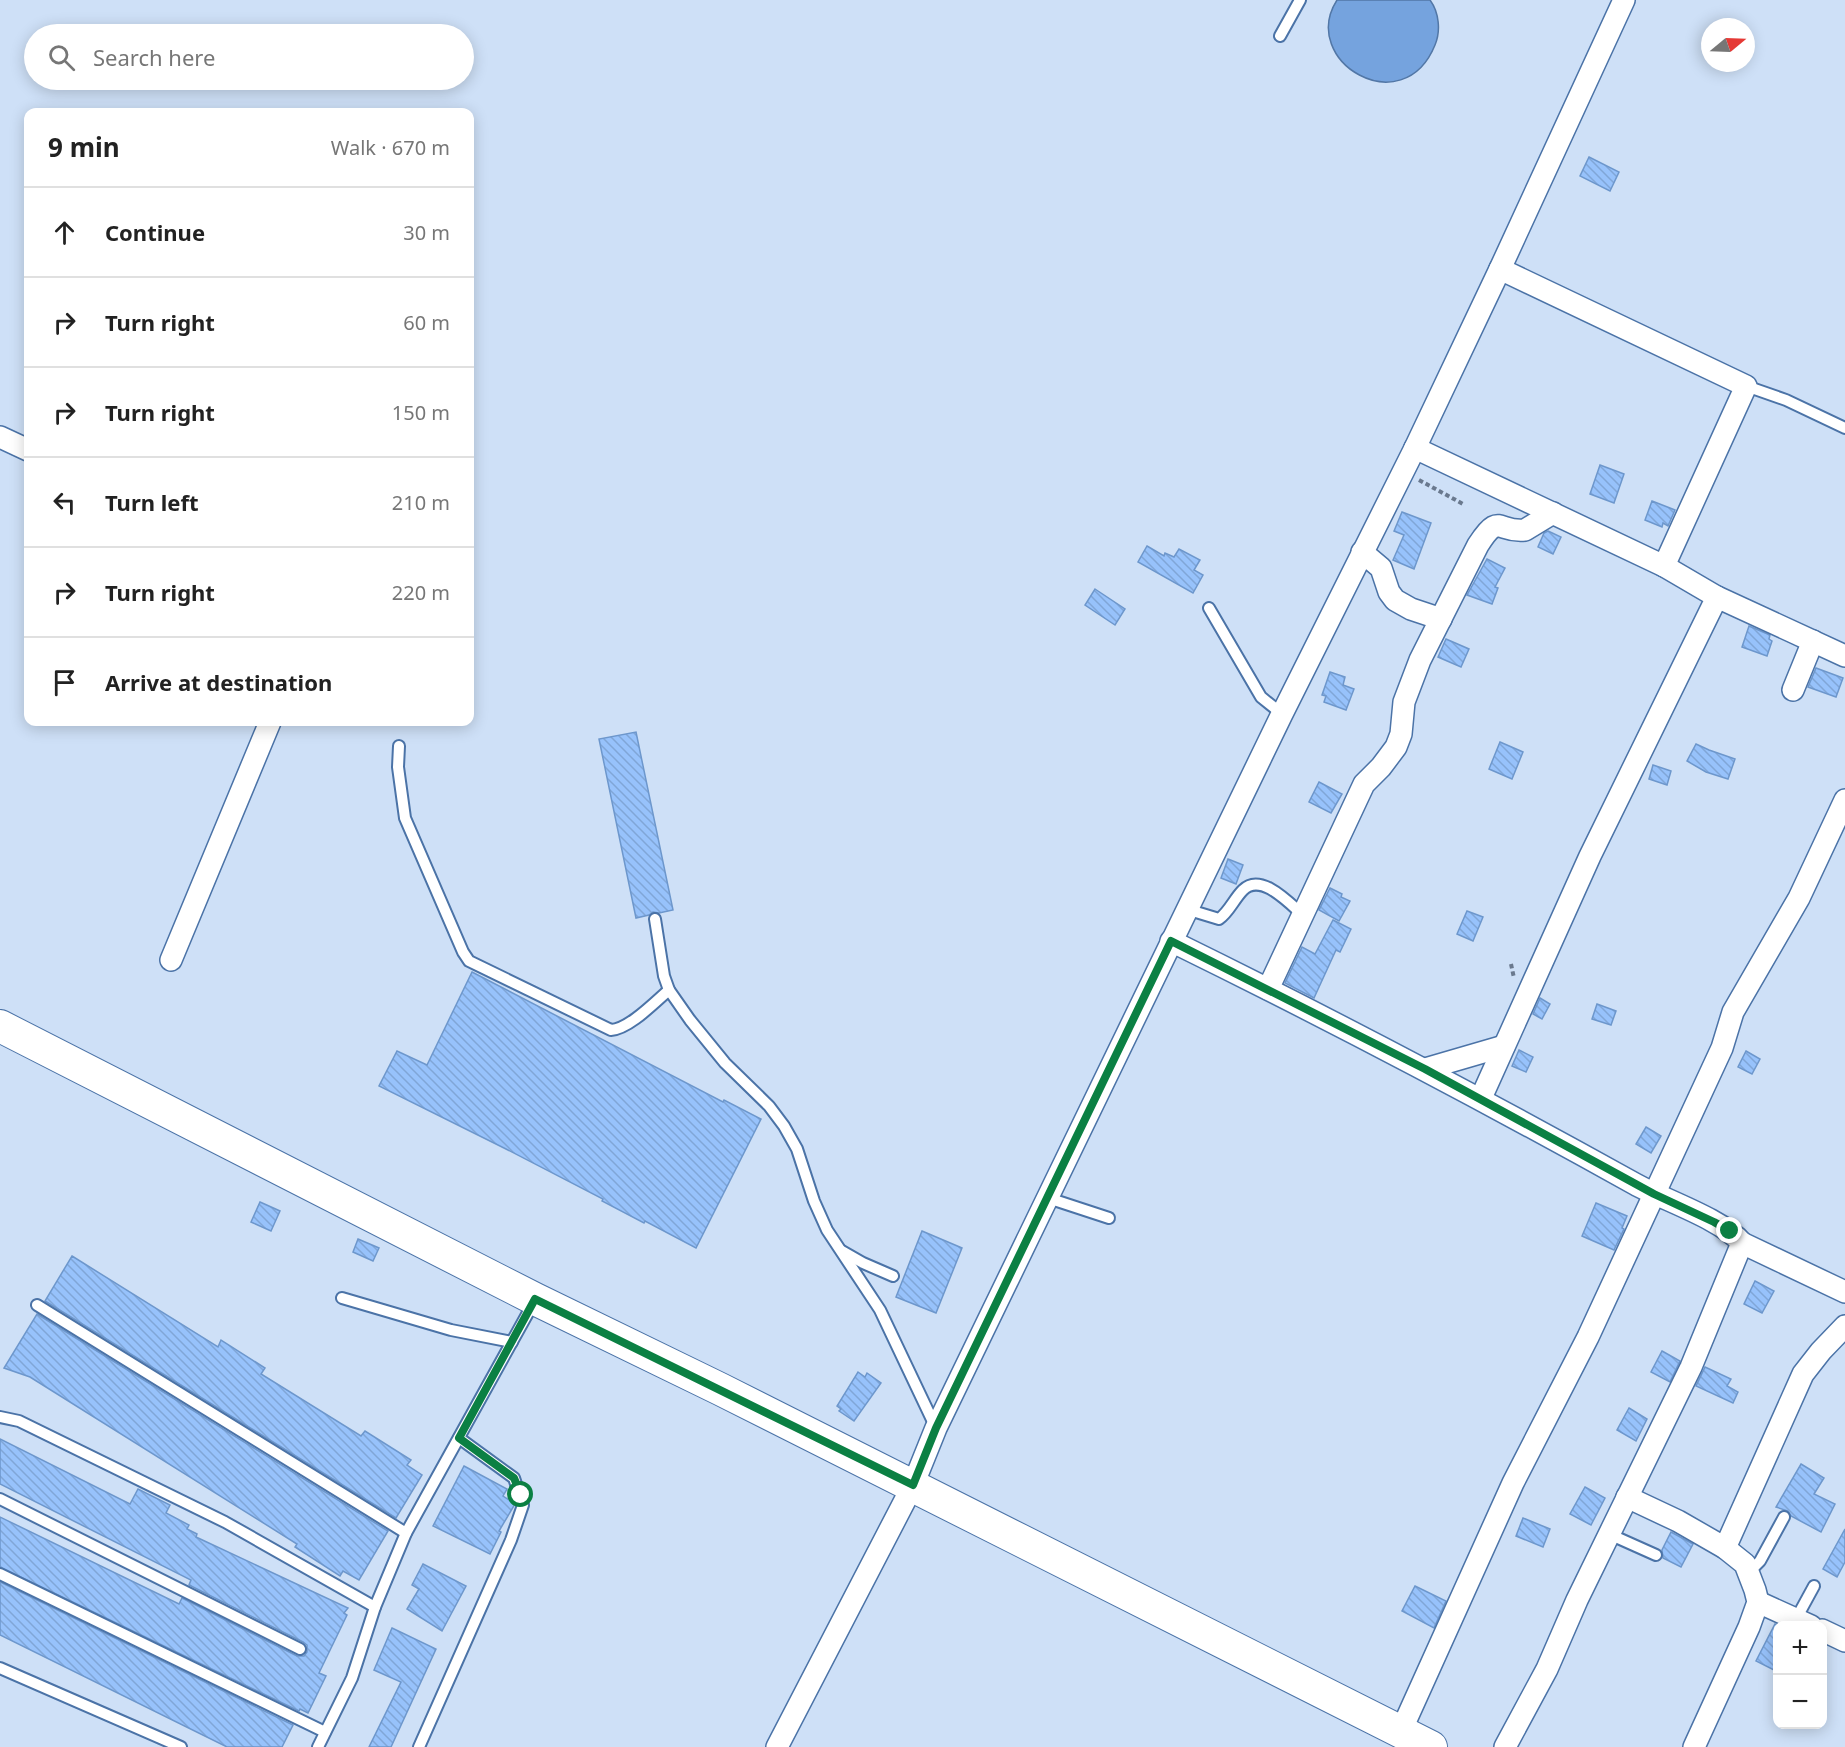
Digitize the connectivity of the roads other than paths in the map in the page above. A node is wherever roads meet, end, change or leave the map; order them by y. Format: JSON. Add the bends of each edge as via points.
{"nodes":[{"id":1,"x":1300,"y":0,"type":"edge"},
{"id":2,"x":1623,"y":0,"type":"edge"},
{"id":3,"x":1280,"y":36,"type":"dead end"},
{"id":4,"x":1500,"y":269,"type":"junction"},
{"id":5,"x":1746,"y":386,"type":"junction"},
{"id":6,"x":1845,"y":428,"type":"edge"},
{"id":7,"x":0,"y":437,"type":"edge"},
{"id":8,"x":24,"y":448,"type":"edge"},
{"id":9,"x":1415,"y":448,"type":"junction"},
{"id":10,"x":1553,"y":513,"type":"junction"},
{"id":11,"x":1362,"y":552,"type":"junction"},
{"id":12,"x":1664,"y":566,"type":"junction"},
{"id":13,"x":1717,"y":597,"type":"junction"},
{"id":14,"x":1209,"y":608,"type":"dead end"},
{"id":15,"x":1441,"y":619,"type":"junction"},
{"id":16,"x":1813,"y":641,"type":"junction"},
{"id":17,"x":1845,"y":656,"type":"edge"},
{"id":18,"x":1793,"y":690,"type":"dead end"},
{"id":19,"x":1282,"y":714,"type":"junction"},
{"id":20,"x":268,"y":726,"type":"edge"},
{"id":21,"x":399,"y":746,"type":"dead end"},
{"id":22,"x":1845,"y":800,"type":"edge"},
{"id":23,"x":1186,"y":909,"type":"junction"},
{"id":24,"x":1303,"y":915,"type":"junction"},
{"id":25,"x":655,"y":920,"type":"dead end"},
{"id":26,"x":1171,"y":941,"type":"junction"},
{"id":27,"x":171,"y":960,"type":"dead end"},
{"id":28,"x":1268,"y":989,"type":"junction"},
{"id":29,"x":669,"y":990,"type":"junction"},
{"id":30,"x":0,"y":1026,"type":"edge"},
{"id":31,"x":1504,"y":1047,"type":"junction"},
{"id":32,"x":1425,"y":1069,"type":"junction"},
{"id":33,"x":1481,"y":1098,"type":"junction"},
{"id":34,"x":1654,"y":1194,"type":"junction"},
{"id":35,"x":1047,"y":1198,"type":"junction"},
{"id":36,"x":1109,"y":1218,"type":"dead end"},
{"id":37,"x":1742,"y":1243,"type":"junction"},
{"id":38,"x":839,"y":1249,"type":"junction"},
{"id":39,"x":893,"y":1276,"type":"dead end"},
{"id":40,"x":1845,"y":1292,"type":"edge"},
{"id":41,"x":342,"y":1298,"type":"dead end"},
{"id":42,"x":535,"y":1299,"type":"junction"},
{"id":43,"x":37,"y":1305,"type":"dead end"},
{"id":44,"x":1845,"y":1326,"type":"edge"},
{"id":45,"x":512,"y":1342,"type":"junction"},
{"id":46,"x":0,"y":1418,"type":"edge"},
{"id":47,"x":936,"y":1428,"type":"junction"},
{"id":48,"x":459,"y":1438,"type":"junction"},
{"id":49,"x":913,"y":1485,"type":"junction"},
{"id":50,"x":1628,"y":1497,"type":"junction"},
{"id":51,"x":0,"y":1499,"type":"edge"},
{"id":52,"x":1784,"y":1517,"type":"dead end"},
{"id":53,"x":406,"y":1533,"type":"junction"},
{"id":54,"x":1609,"y":1534,"type":"junction"},
{"id":55,"x":1725,"y":1548,"type":"junction"},
{"id":56,"x":1656,"y":1555,"type":"dead end"},
{"id":57,"x":1748,"y":1573,"type":"junction"},
{"id":58,"x":0,"y":1574,"type":"edge"},
{"id":59,"x":1814,"y":1586,"type":"dead end"},
{"id":60,"x":1758,"y":1602,"type":"junction"},
{"id":61,"x":375,"y":1607,"type":"junction"},
{"id":62,"x":1801,"y":1621,"type":"edge"},
{"id":63,"x":1803,"y":1621,"type":"edge"},
{"id":64,"x":1827,"y":1632,"type":"edge"},
{"id":65,"x":1845,"y":1641,"type":"edge"},
{"id":66,"x":300,"y":1649,"type":"dead end"},
{"id":67,"x":0,"y":1668,"type":"edge"},
{"id":68,"x":325,"y":1732,"type":"junction"},
{"id":69,"x":1420,"y":1742,"type":"edge"},
{"id":70,"x":181,"y":1747,"type":"edge"},
{"id":71,"x":319,"y":1747,"type":"edge"},
{"id":72,"x":419,"y":1747,"type":"edge"},
{"id":73,"x":777,"y":1747,"type":"edge"},
{"id":74,"x":1505,"y":1747,"type":"edge"},
{"id":75,"x":1694,"y":1747,"type":"edge"}],
"edges":[{"from":1,"to":3,"type":"lane"},
{"from":2,"to":4,"type":"street"},
{"from":4,"to":5,"type":"street"},
{"from":4,"to":9,"type":"street"},
{"from":5,"to":6,"type":"lane"},
{"from":5,"to":12,"type":"street"},
{"from":7,"to":8,"type":"street"},
{"from":9,"to":10,"type":"street"},
{"from":9,"to":11,"type":"street"},
{"from":10,"to":12,"type":"street"},
{"from":10,"to":15,"type":"street","via":[[1525,530],[1498,525],[1490,528]]},
{"from":11,"to":15,"type":"street","via":[[1381,568],[1395,600]]},
{"from":11,"to":19,"type":"street"},
{"from":12,"to":13,"type":"street"},
{"from":13,"to":16,"type":"street"},
{"from":13,"to":31,"type":"street","via":[[1590,856]]},
{"from":14,"to":19,"type":"lane","via":[[1261,697]]},
{"from":15,"to":24,"type":"street","via":[[1404,702],[1396,747],[1364,784]]},
{"from":16,"to":17,"type":"street"},
{"from":16,"to":18,"type":"street"},
{"from":19,"to":23,"type":"street"},
{"from":20,"to":27,"type":"street"},
{"from":21,"to":29,"type":"lane","via":[[405,818],[469,961],[611,1030],[640,1014]]},
{"from":22,"to":34,"type":"street","via":[[1799,898],[1733,1012],[1722,1048]]},
{"from":23,"to":24,"type":"lane","via":[[1219,919],[1251,885],[1276,892]]},
{"from":23,"to":26,"type":"street"},
{"from":24,"to":28,"type":"street"},
{"from":25,"to":29,"type":"lane"},
{"from":26,"to":28,"type":"street"},
{"from":26,"to":35,"type":"street"},
{"from":28,"to":32,"type":"street"},
{"from":29,"to":38,"type":"lane","via":[[724,1062],[784,1126],[797,1149],[820,1217]]},
{"from":30,"to":42,"type":"street"},
{"from":31,"to":32,"type":"street"},
{"from":31,"to":33,"type":"street"},
{"from":32,"to":33,"type":"street"},
{"from":33,"to":34,"type":"street"},
{"from":34,"to":37,"type":"street","via":[[1714,1222]]},
{"from":34,"to":69,"type":"street","via":[[1580,1354],[1513,1483]]},
{"from":35,"to":36,"type":"lane"},
{"from":35,"to":47,"type":"street"},
{"from":37,"to":40,"type":"street"},
{"from":37,"to":50,"type":"street","via":[[1691,1368]]},
{"from":38,"to":39,"type":"lane"},
{"from":38,"to":47,"type":"lane","via":[[880,1310]]},
{"from":41,"to":45,"type":"lane","via":[[451,1330]]},
{"from":42,"to":45,"type":"lane"},
{"from":42,"to":49,"type":"street"},
{"from":43,"to":53,"type":"lane"},
{"from":44,"to":55,"type":"street","via":[[1803,1374]]},
{"from":45,"to":48,"type":"lane"},
{"from":46,"to":61,"type":"lane","via":[[19,1421],[225,1522]]},
{"from":47,"to":49,"type":"street"},
{"from":48,"to":53,"type":"lane"},
{"from":48,"to":72,"type":"lane","via":[[514,1478],[523,1505],[512,1539]]},
{"from":49,"to":69,"type":"street"},
{"from":49,"to":73,"type":"street"},
{"from":50,"to":54,"type":"street"},
{"from":50,"to":55,"type":"street"},
{"from":51,"to":66,"type":"lane"},
{"from":52,"to":57,"type":"lane","via":[[1760,1561]]},
{"from":53,"to":61,"type":"lane"},
{"from":54,"to":56,"type":"lane"},
{"from":54,"to":74,"type":"street","via":[[1547,1669]]},
{"from":55,"to":57,"type":"street","via":[[1745,1564]]},
{"from":57,"to":60,"type":"street"},
{"from":58,"to":68,"type":"lane"},
{"from":59,"to":63,"type":"lane"},
{"from":60,"to":62,"type":"street"},
{"from":60,"to":75,"type":"street"},
{"from":61,"to":68,"type":"lane","via":[[352,1678]]},
{"from":64,"to":65,"type":"street"},
{"from":67,"to":70,"type":"lane"},
{"from":68,"to":71,"type":"lane"}]}
